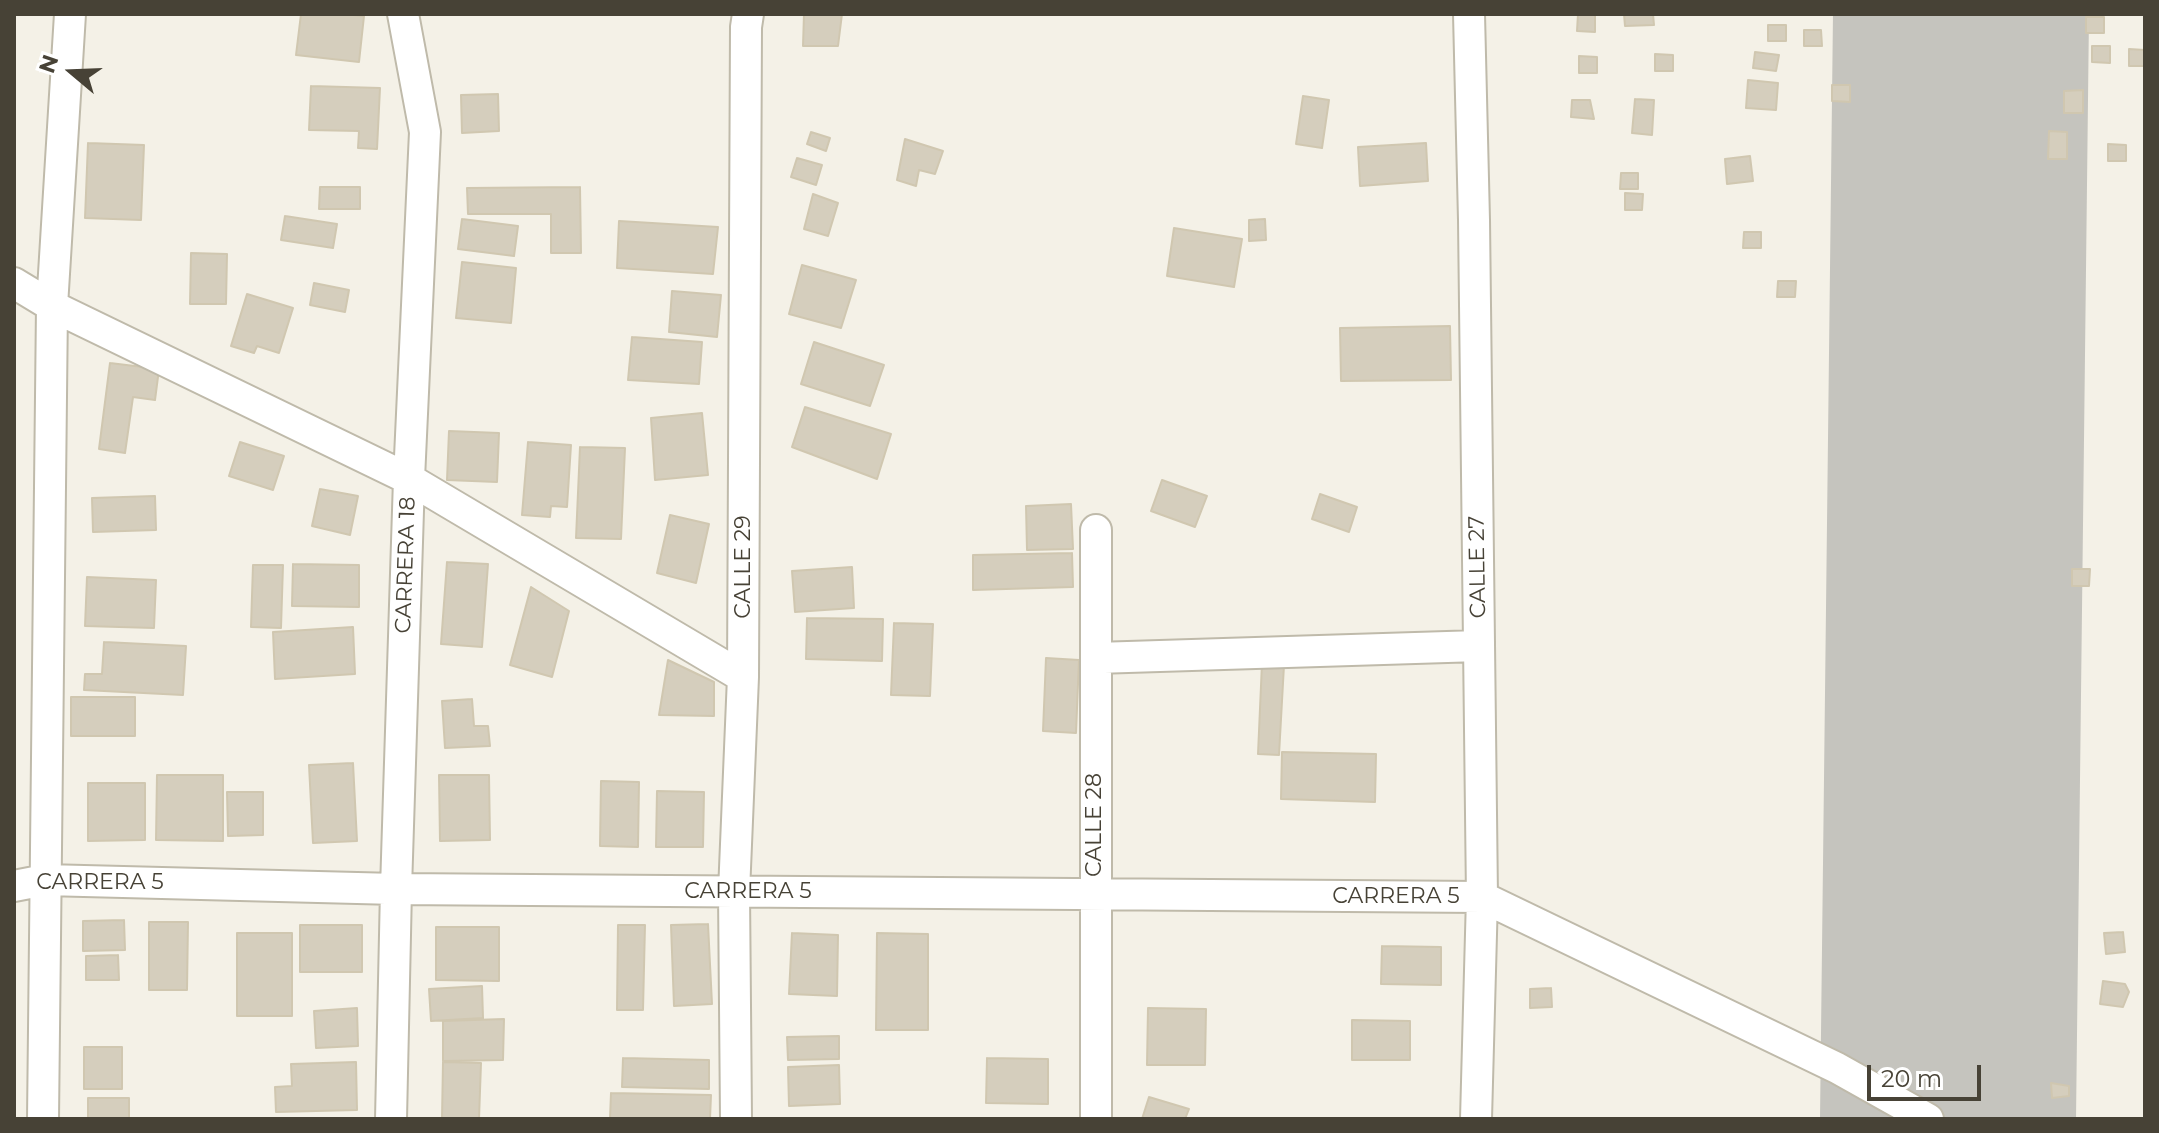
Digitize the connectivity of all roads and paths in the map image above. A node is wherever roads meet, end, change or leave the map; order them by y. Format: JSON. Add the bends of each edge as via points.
{"nodes":[{"id":1,"x":70,"y":14,"type":"edge"},
{"id":2,"x":403,"y":14,"type":"edge"},
{"id":3,"x":748,"y":14,"type":"edge"},
{"id":4,"x":1469,"y":14,"type":"edge"},
{"id":5,"x":14,"y":283,"type":"edge"},
{"id":6,"x":52,"y":306,"type":"junction"},
{"id":7,"x":409,"y":479,"type":"junction"},
{"id":8,"x":1096,"y":530,"type":"dead end"},
{"id":9,"x":1479,"y":646,"type":"junction"},
{"id":10,"x":1096,"y":658,"type":"junction"},
{"id":11,"x":743,"y":677,"type":"junction"},
{"id":12,"x":45,"y":880,"type":"junction"},
{"id":13,"x":14,"y":886,"type":"edge"},
{"id":14,"x":396,"y":889,"type":"junction"},
{"id":15,"x":734,"y":892,"type":"junction"},
{"id":16,"x":1095,"y":894,"type":"junction"},
{"id":17,"x":1482,"y":897,"type":"junction"},
{"id":18,"x":43,"y":1119,"type":"edge"},
{"id":19,"x":391,"y":1119,"type":"edge"},
{"id":20,"x":736,"y":1119,"type":"edge"},
{"id":21,"x":1096,"y":1119,"type":"edge"},
{"id":22,"x":1476,"y":1119,"type":"edge"},
{"id":23,"x":1928,"y":1119,"type":"edge"}],
"edges":[{"from":1,"to":6,"type":"street"},
{"from":2,"to":7,"type":"street","name":"CARRERA 18","via":[[425,132]]},
{"from":3,"to":11,"type":"street","name":"CALLE 29"},
{"from":4,"to":9,"type":"street","name":"CALLE 27"},
{"from":5,"to":6,"type":"street"},
{"from":6,"to":7,"type":"street"},
{"from":6,"to":12,"type":"street"},
{"from":7,"to":11,"type":"street"},
{"from":7,"to":14,"type":"street","name":"CARRERA 18"},
{"from":8,"to":10,"type":"street","name":"CALLE 28"},
{"from":9,"to":10,"type":"street"},
{"from":9,"to":17,"type":"street","name":"CALLE 27"},
{"from":10,"to":16,"type":"street","name":"CALLE 28"},
{"from":11,"to":15,"type":"street","name":"CALLE 29"},
{"from":12,"to":13,"type":"street","name":"CARRERA 5"},
{"from":12,"to":14,"type":"street","name":"CARRERA 5"},
{"from":12,"to":18,"type":"street"},
{"from":14,"to":15,"type":"street","name":"CARRERA 5"},
{"from":14,"to":19,"type":"street","name":"CARRERA 18"},
{"from":15,"to":16,"type":"street","name":"CARRERA 5"},
{"from":15,"to":20,"type":"street","name":"CALLE 29"},
{"from":16,"to":17,"type":"street","name":"CARRERA 5"},
{"from":16,"to":21,"type":"street","name":"CALLE 28"},
{"from":17,"to":22,"type":"street","name":"CALLE 27"},
{"from":17,"to":23,"type":"street","via":[[1837,1068]]}]}
